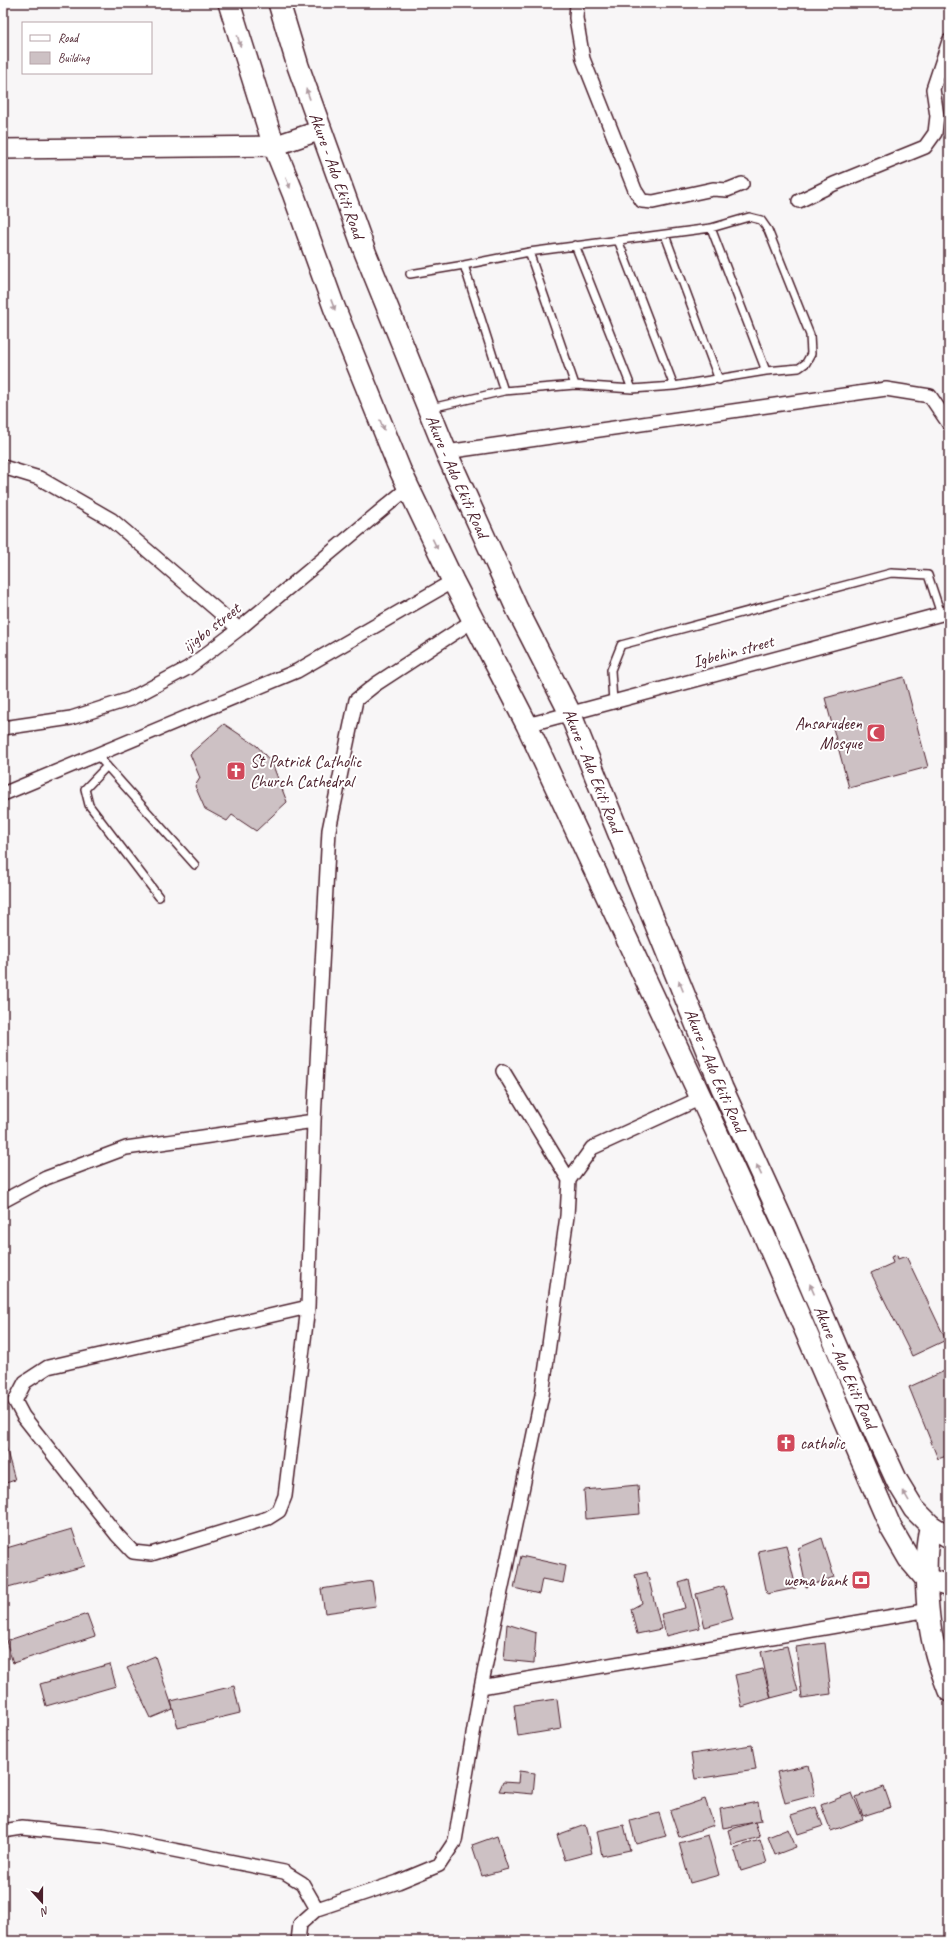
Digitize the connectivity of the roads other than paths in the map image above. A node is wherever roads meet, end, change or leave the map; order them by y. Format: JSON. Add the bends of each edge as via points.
{"nodes":[{"id":1,"x":229,"y":3,"type":"edge"},
{"id":2,"x":279,"y":3,"type":"edge"},
{"id":3,"x":577,"y":3,"type":"edge"},
{"id":4,"x":949,"y":41,"type":"edge"},
{"id":5,"x":321,"y":130,"type":"junction"},
{"id":6,"x":274,"y":146,"type":"junction"},
{"id":7,"x":3,"y":149,"type":"edge"},
{"id":8,"x":742,"y":184,"type":"dead end"},
{"id":9,"x":799,"y":202,"type":"dead end"},
{"id":10,"x":711,"y":228,"type":"junction"},
{"id":11,"x":665,"y":235,"type":"junction"},
{"id":12,"x":618,"y":240,"type":"junction"},
{"id":13,"x":574,"y":245,"type":"junction"},
{"id":14,"x":529,"y":252,"type":"junction"},
{"id":15,"x":464,"y":265,"type":"junction"},
{"id":16,"x":410,"y":274,"type":"dead end"},
{"id":17,"x":766,"y":371,"type":"junction"},
{"id":18,"x":719,"y":380,"type":"junction"},
{"id":19,"x":575,"y":385,"type":"junction"},
{"id":20,"x":674,"y":386,"type":"junction"},
{"id":21,"x":632,"y":388,"type":"junction"},
{"id":22,"x":504,"y":391,"type":"junction"},
{"id":23,"x":429,"y":408,"type":"junction"},
{"id":24,"x":949,"y":424,"type":"edge"},
{"id":25,"x":446,"y":452,"type":"junction"},
{"id":26,"x":3,"y":467,"type":"edge"},
{"id":27,"x":408,"y":488,"type":"junction"},
{"id":28,"x":453,"y":581,"type":"junction"},
{"id":29,"x":945,"y":613,"type":"edge"},
{"id":30,"x":474,"y":620,"type":"junction"},
{"id":31,"x":239,"y":629,"type":"junction"},
{"id":32,"x":613,"y":702,"type":"junction"},
{"id":33,"x":570,"y":713,"type":"junction"},
{"id":34,"x":527,"y":725,"type":"junction"},
{"id":35,"x":3,"y":728,"type":"edge"},
{"id":36,"x":96,"y":754,"type":"junction"},
{"id":37,"x":107,"y":766,"type":"junction"},
{"id":38,"x":3,"y":794,"type":"edge"},
{"id":39,"x":196,"y":865,"type":"dead end"},
{"id":40,"x":159,"y":897,"type":"dead end"},
{"id":41,"x":503,"y":1071,"type":"dead end"},
{"id":42,"x":701,"y":1098,"type":"junction"},
{"id":43,"x":314,"y":1122,"type":"junction"},
{"id":44,"x":569,"y":1180,"type":"junction"},
{"id":45,"x":3,"y":1201,"type":"edge"},
{"id":46,"x":308,"y":1307,"type":"junction"},
{"id":47,"x":931,"y":1526,"type":"junction"},
{"id":48,"x":949,"y":1537,"type":"edge"},
{"id":49,"x":926,"y":1579,"type":"junction"},
{"id":50,"x":949,"y":1586,"type":"edge"},
{"id":51,"x":929,"y":1610,"type":"junction"},
{"id":52,"x":481,"y":1687,"type":"junction"},
{"id":53,"x":949,"y":1691,"type":"edge"},
{"id":54,"x":3,"y":1831,"type":"edge"},
{"id":55,"x":317,"y":1909,"type":"junction"},
{"id":56,"x":298,"y":1941,"type":"edge"}],
"edges":[{"from":1,"to":6,"type":"main road","name":"Akure - Ado Ekiti Road","one_way":true},
{"from":5,"to":2,"type":"main road","name":"Akure - Ado Ekiti Road","one_way":true},
{"from":3,"to":8,"type":"street","via":[[576,18],[583,59],[635,190],[642,201],[653,202],[713,189],[727,190]]},
{"from":4,"to":9,"type":"street","via":[[933,89],[937,116],[935,133],[925,146],[834,184]]},
{"from":5,"to":6,"type":"main road"},
{"from":5,"to":23,"type":"main road","name":"Akure - Ado Ekiti Road","via":[[365,252]]},
{"from":6,"to":7,"type":"main road"},
{"from":6,"to":27,"type":"main road","name":"Akure - Ado Ekiti Road","one_way":true,"via":[[334,307]]},
{"from":10,"to":11,"type":"lane"},
{"from":10,"to":17,"type":"lane"},
{"from":10,"to":17,"type":"lane","via":[[749,217],[761,220],[768,230],[810,335],[811,354],[806,363],[799,368]]},
{"from":11,"to":12,"type":"lane"},
{"from":11,"to":18,"type":"lane"},
{"from":12,"to":13,"type":"lane"},
{"from":12,"to":20,"type":"lane"},
{"from":13,"to":14,"type":"lane"},
{"from":13,"to":21,"type":"lane"},
{"from":14,"to":15,"type":"lane"},
{"from":14,"to":19,"type":"lane"},
{"from":15,"to":16,"type":"lane"},
{"from":15,"to":22,"type":"lane"},
{"from":17,"to":18,"type":"lane"},
{"from":18,"to":20,"type":"lane"},
{"from":19,"to":21,"type":"lane"},
{"from":19,"to":22,"type":"lane"},
{"from":20,"to":21,"type":"lane"},
{"from":22,"to":23,"type":"lane"},
{"from":23,"to":25,"type":"main road","name":"Akure - Ado Ekiti Road"},
{"from":24,"to":25,"type":"street","via":[[930,396],[886,389]]},
{"from":25,"to":33,"type":"main road","name":"Akure - Ado Ekiti Road","via":[[517,609]]},
{"from":26,"to":31,"type":"street","via":[[39,478],[112,520]]},
{"from":27,"to":28,"type":"main road","name":"Akure - Ado Ekiti Road","one_way":true},
{"from":27,"to":31,"type":"street","name":"ijigbo street"},
{"from":28,"to":30,"type":"main road","name":"Akure - Ado Ekiti Road"},
{"from":28,"to":36,"type":"street","via":[[297,670]]},
{"from":29,"to":32,"type":"street","name":"Igbehin street"},
{"from":29,"to":32,"type":"lane","via":[[928,575],[891,573],[621,645],[611,670]]},
{"from":30,"to":34,"type":"main road","name":"Akure - Ado Ekiti Road"},
{"from":30,"to":43,"type":"street","via":[[376,684],[356,700],[329,830]]},
{"from":31,"to":35,"type":"street","name":"ijigbo street","via":[[188,668],[130,700],[71,718]]},
{"from":32,"to":33,"type":"street","name":"Igbehin street"},
{"from":33,"to":34,"type":"street","name":"Igbehin street"},
{"from":47,"to":33,"type":"main road","name":"Akure - Ado Ekiti Road","one_way":true,"via":[[914,1509],[897,1481],[848,1374],[785,1226],[722,1088]]},
{"from":34,"to":42,"type":"main road","name":"Akure - Ado Ekiti Road"},
{"from":36,"to":37,"type":"lane"},
{"from":36,"to":38,"type":"street"},
{"from":37,"to":39,"type":"lane"},
{"from":37,"to":40,"type":"lane","via":[[85,789],[89,805]]},
{"from":41,"to":44,"type":"street"},
{"from":42,"to":44,"type":"street","via":[[592,1148]]},
{"from":42,"to":49,"type":"main road","name":"Akure - Ado Ekiti Road","via":[[764,1235],[891,1528],[909,1559]]},
{"from":43,"to":45,"type":"street","via":[[126,1148],[46,1178]]},
{"from":43,"to":46,"type":"street"},
{"from":44,"to":52,"type":"street","via":[[567,1216],[542,1395]]},
{"from":46,"to":46,"type":"street","via":[[285,1496],[279,1511],[268,1518],[151,1554],[133,1552],[23,1416],[15,1401],[25,1382],[48,1367]]},
{"from":47,"to":48,"type":"main road","name":"Akure - Ado Ekiti Road"},
{"from":47,"to":49,"type":"main road","via":[[928,1534]]},
{"from":49,"to":50,"type":"main road"},
{"from":49,"to":51,"type":"main road"},
{"from":51,"to":52,"type":"street"},
{"from":51,"to":53,"type":"main road","via":[[934,1649]]},
{"from":52,"to":55,"type":"street","via":[[455,1841],[439,1865],[398,1882]]},
{"from":54,"to":55,"type":"street","via":[[22,1828],[103,1836],[284,1872],[302,1884]]},
{"from":55,"to":56,"type":"street","via":[[300,1924]]}]}
